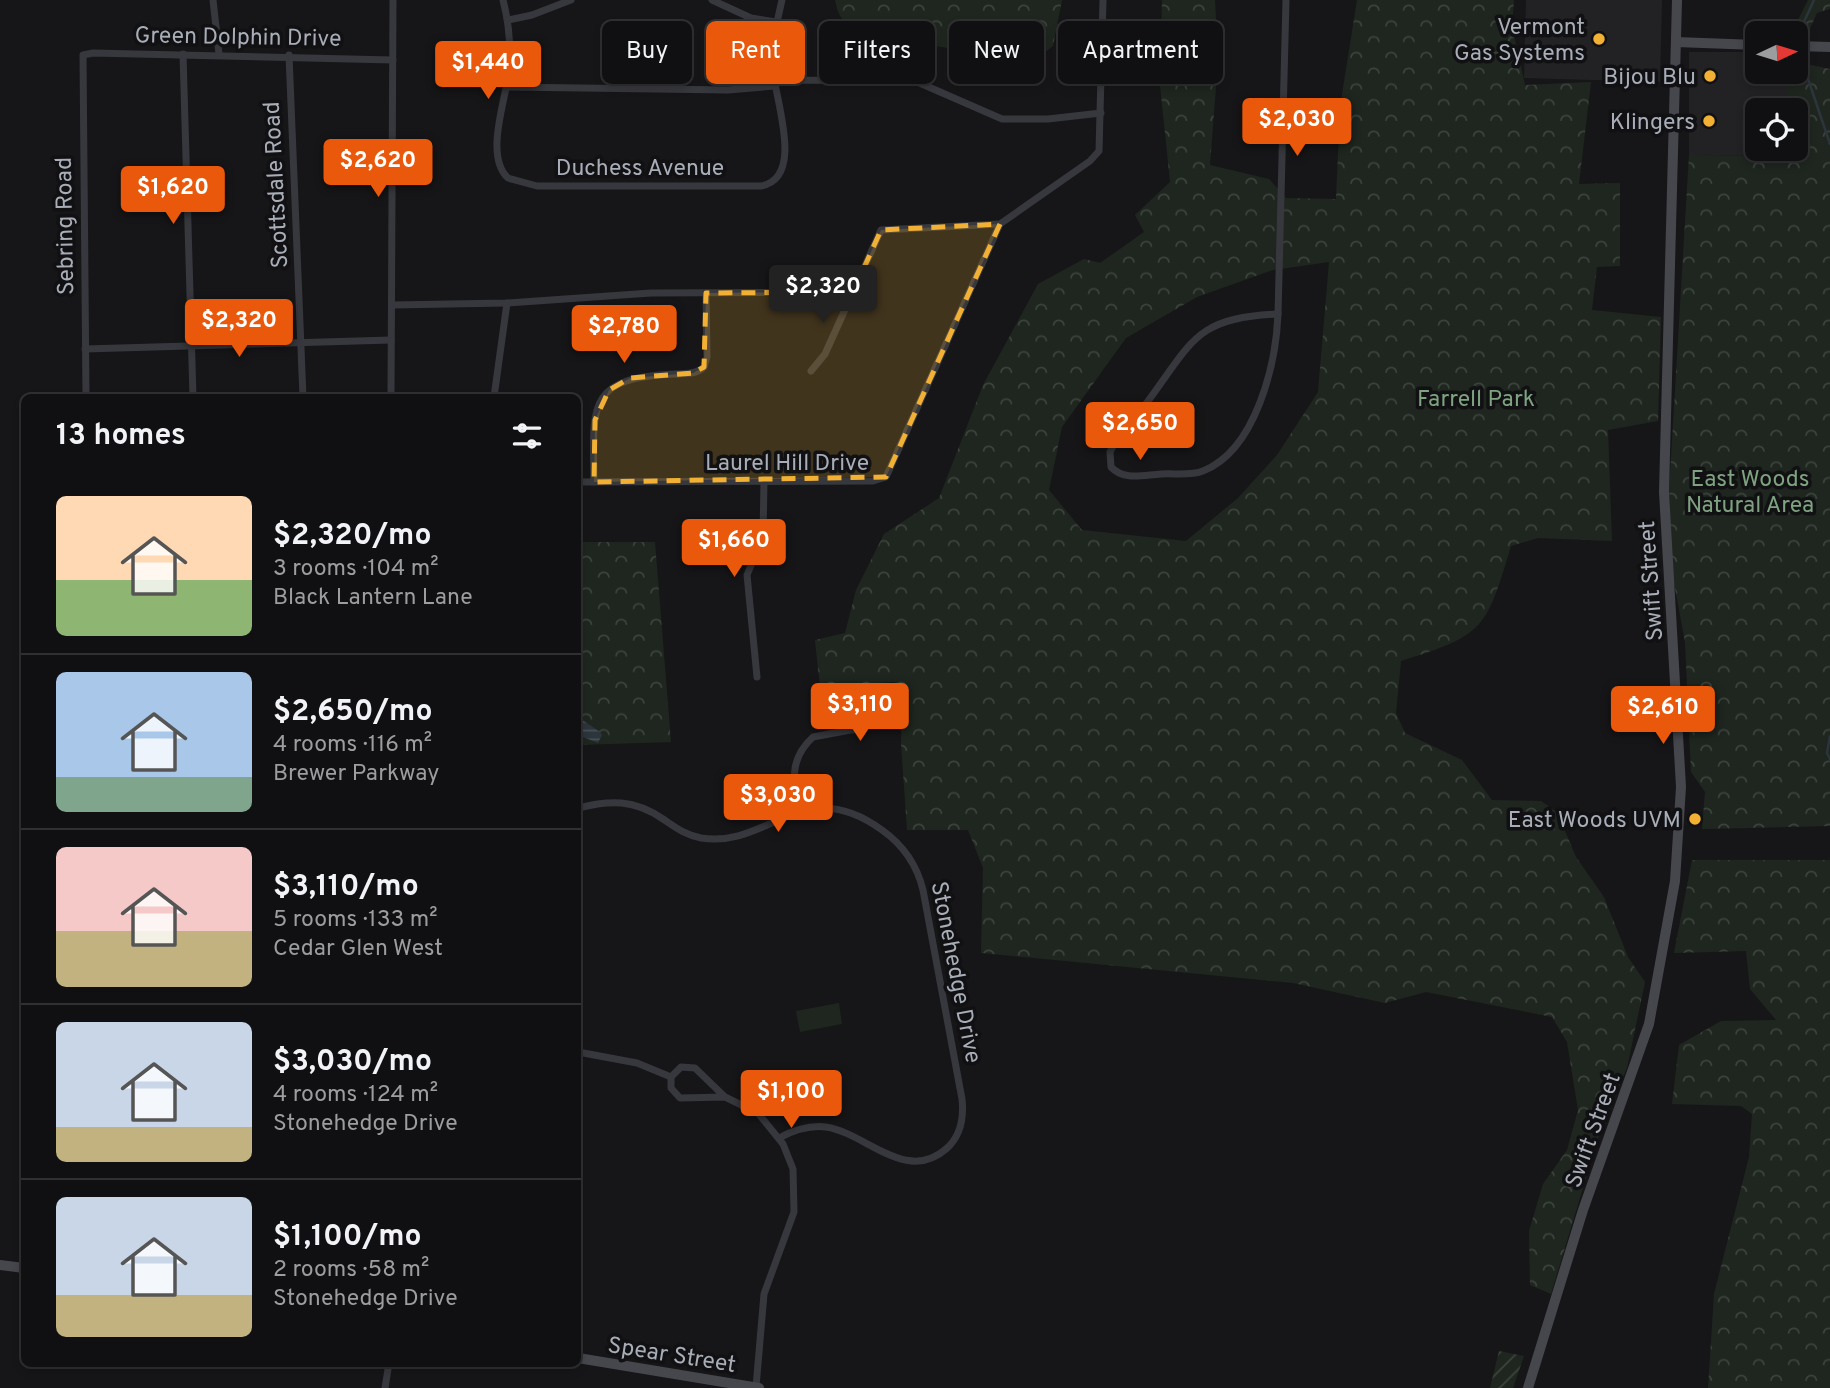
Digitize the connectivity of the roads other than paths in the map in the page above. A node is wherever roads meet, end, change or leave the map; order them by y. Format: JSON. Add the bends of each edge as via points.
{"nodes":[{"id":1,"x":213,"y":0,"type":"edge"},
{"id":2,"x":393,"y":0,"type":"edge"},
{"id":3,"x":503,"y":0,"type":"edge"},
{"id":4,"x":571,"y":0,"type":"edge"},
{"id":5,"x":712,"y":0,"type":"edge"},
{"id":6,"x":782,"y":0,"type":"edge"},
{"id":7,"x":1103,"y":0,"type":"edge"},
{"id":8,"x":1286,"y":0,"type":"edge"},
{"id":9,"x":1677,"y":0,"type":"edge"},
{"id":10,"x":508,"y":20,"type":"junction"},
{"id":11,"x":770,"y":21,"type":"edge"},
{"id":12,"x":776,"y":21,"type":"edge"},
{"id":13,"x":1676,"y":43,"type":"junction"},
{"id":14,"x":1745,"y":45,"type":"edge"},
{"id":15,"x":1808,"y":46,"type":"edge"},
{"id":16,"x":1830,"y":47,"type":"edge"},
{"id":17,"x":183,"y":54,"type":"junction"},
{"id":18,"x":219,"y":54,"type":"junction"},
{"id":19,"x":83,"y":55,"type":"joint"},
{"id":20,"x":289,"y":55,"type":"junction"},
{"id":21,"x":393,"y":60,"type":"junction"},
{"id":22,"x":805,"y":83,"type":"edge"},
{"id":23,"x":767,"y":84,"type":"edge"},
{"id":24,"x":774,"y":84,"type":"edge"},
{"id":25,"x":507,"y":87,"type":"junction"},
{"id":26,"x":1101,"y":113,"type":"junction"},
{"id":27,"x":999,"y":224,"type":"junction"},
{"id":28,"x":853,"y":292,"type":"junction"},
{"id":29,"x":706,"y":293,"type":"junction"},
{"id":30,"x":507,"y":303,"type":"junction"},
{"id":31,"x":392,"y":305,"type":"junction"},
{"id":32,"x":1279,"y":314,"type":"junction"},
{"id":33,"x":391,"y":340,"type":"junction"},
{"id":34,"x":302,"y":342,"type":"junction"},
{"id":35,"x":191,"y":346,"type":"junction"},
{"id":36,"x":85,"y":349,"type":"junction"},
{"id":37,"x":811,"y":371,"type":"dead end"},
{"id":38,"x":86,"y":394,"type":"edge"},
{"id":39,"x":193,"y":394,"type":"edge"},
{"id":40,"x":303,"y":394,"type":"edge"},
{"id":41,"x":391,"y":394,"type":"edge"},
{"id":42,"x":494,"y":394,"type":"edge"},
{"id":43,"x":764,"y":481,"type":"junction"},
{"id":44,"x":581,"y":482,"type":"edge"},
{"id":45,"x":594,"y":482,"type":"junction"},
{"id":46,"x":757,"y":677,"type":"dead end"},
{"id":47,"x":853,"y":730,"type":"dead end"},
{"id":48,"x":581,"y":808,"type":"edge"},
{"id":49,"x":801,"y":811,"type":"junction"},
{"id":50,"x":581,"y":1053,"type":"edge"},
{"id":51,"x":671,"y":1077,"type":"junction"},
{"id":52,"x":725,"y":1097,"type":"junction"},
{"id":53,"x":779,"y":1138,"type":"junction"},
{"id":54,"x":0,"y":1265,"type":"edge"},
{"id":55,"x":21,"y":1268,"type":"edge"},
{"id":56,"x":581,"y":1359,"type":"edge"},
{"id":57,"x":388,"y":1367,"type":"edge"},
{"id":58,"x":385,"y":1388,"type":"edge"},
{"id":59,"x":757,"y":1388,"type":"edge"},
{"id":60,"x":1528,"y":1388,"type":"edge"}],
"edges":[{"from":1,"to":18,"type":"street"},
{"from":2,"to":21,"type":"street"},
{"from":3,"to":10,"type":"street"},
{"from":4,"to":10,"type":"street"},
{"from":5,"to":11,"type":"street","via":[[751,18]]},
{"from":6,"to":12,"type":"street"},
{"from":7,"to":26,"type":"street"},
{"from":8,"to":32,"type":"street"},
{"from":9,"to":13,"type":"street","name":"Swift Street"},
{"from":10,"to":25,"type":"street"},
{"from":13,"to":14,"type":"street"},
{"from":13,"to":60,"type":"street","name":"Swift Street","via":[[1664,492],[1681,788],[1675,881],[1649,1024],[1583,1210]]},
{"from":15,"to":16,"type":"street"},
{"from":17,"to":18,"type":"street","name":"Green Dolphin Drive"},
{"from":17,"to":19,"type":"street","name":"Green Dolphin Drive"},
{"from":17,"to":35,"type":"street"},
{"from":18,"to":20,"type":"street","name":"Green Dolphin Drive"},
{"from":19,"to":36,"type":"street","name":"Sebring Road"},
{"from":20,"to":21,"type":"street","name":"Green Dolphin Drive"},
{"from":20,"to":34,"type":"street","name":"Scottsdale Road"},
{"from":21,"to":31,"type":"street"},
{"from":22,"to":26,"type":"street","via":[[915,81],[1002,119],[1048,120]]},
{"from":23,"to":25,"type":"street","via":[[728,90]]},
{"from":24,"to":25,"type":"street","name":"Duchess Avenue","via":[[784,139],[781,170],[769,184],[537,186],[511,180],[500,168],[498,150],[499,117]]},
{"from":26,"to":27,"type":"street","via":[[1100,146],[1094,158]]},
{"from":27,"to":28,"type":"street","via":[[881,230]]},
{"from":27,"to":43,"type":"street","name":"Laurel Hill Drive","via":[[889,475],[873,481]]},
{"from":28,"to":29,"type":"street"},
{"from":28,"to":37,"type":"street","via":[[825,354]]},
{"from":29,"to":30,"type":"street"},
{"from":29,"to":45,"type":"street","via":[[704,367],[693,373],[630,378],[609,390],[595,420]]},
{"from":30,"to":31,"type":"street"},
{"from":30,"to":42,"type":"street"},
{"from":31,"to":33,"type":"street"},
{"from":32,"to":32,"type":"street","via":[[1271,368],[1254,415],[1230,453],[1217,464],[1191,473],[1125,476],[1111,467],[1110,452],[1117,439],[1190,342],[1220,324]]},
{"from":33,"to":34,"type":"street"},
{"from":33,"to":41,"type":"street"},
{"from":34,"to":35,"type":"street"},
{"from":34,"to":40,"type":"street","name":"Scottsdale Road"},
{"from":35,"to":36,"type":"street"},
{"from":35,"to":39,"type":"street"},
{"from":36,"to":38,"type":"street","name":"Sebring Road"},
{"from":43,"to":45,"type":"street","name":"Laurel Hill Drive"},
{"from":43,"to":46,"type":"street","via":[[763,537],[747,575]]},
{"from":44,"to":45,"type":"street","name":"Laurel Hill Drive"},
{"from":47,"to":49,"type":"street","via":[[813,737],[798,757],[793,780]]},
{"from":48,"to":49,"type":"street","name":"Stonehedge Drive","via":[[624,801],[642,806],[684,833],[710,839]]},
{"from":49,"to":53,"type":"street","name":"Stonehedge Drive","via":[[836,808],[861,816],[892,838],[918,872],[963,1111],[950,1145],[938,1155],[917,1161],[896,1158],[823,1127],[800,1129]]},
{"from":50,"to":51,"type":"street","via":[[637,1063]]},
{"from":51,"to":52,"type":"street","via":[[671,1088],[680,1098]]},
{"from":51,"to":52,"type":"street","via":[[681,1067],[691,1067]]},
{"from":52,"to":53,"type":"street","via":[[758,1113]]},
{"from":53,"to":59,"type":"street","via":[[791,1161],[795,1202],[764,1294]]},
{"from":54,"to":55,"type":"street"},
{"from":56,"to":59,"type":"street","name":"Spear Street"},
{"from":57,"to":58,"type":"street"}]}
